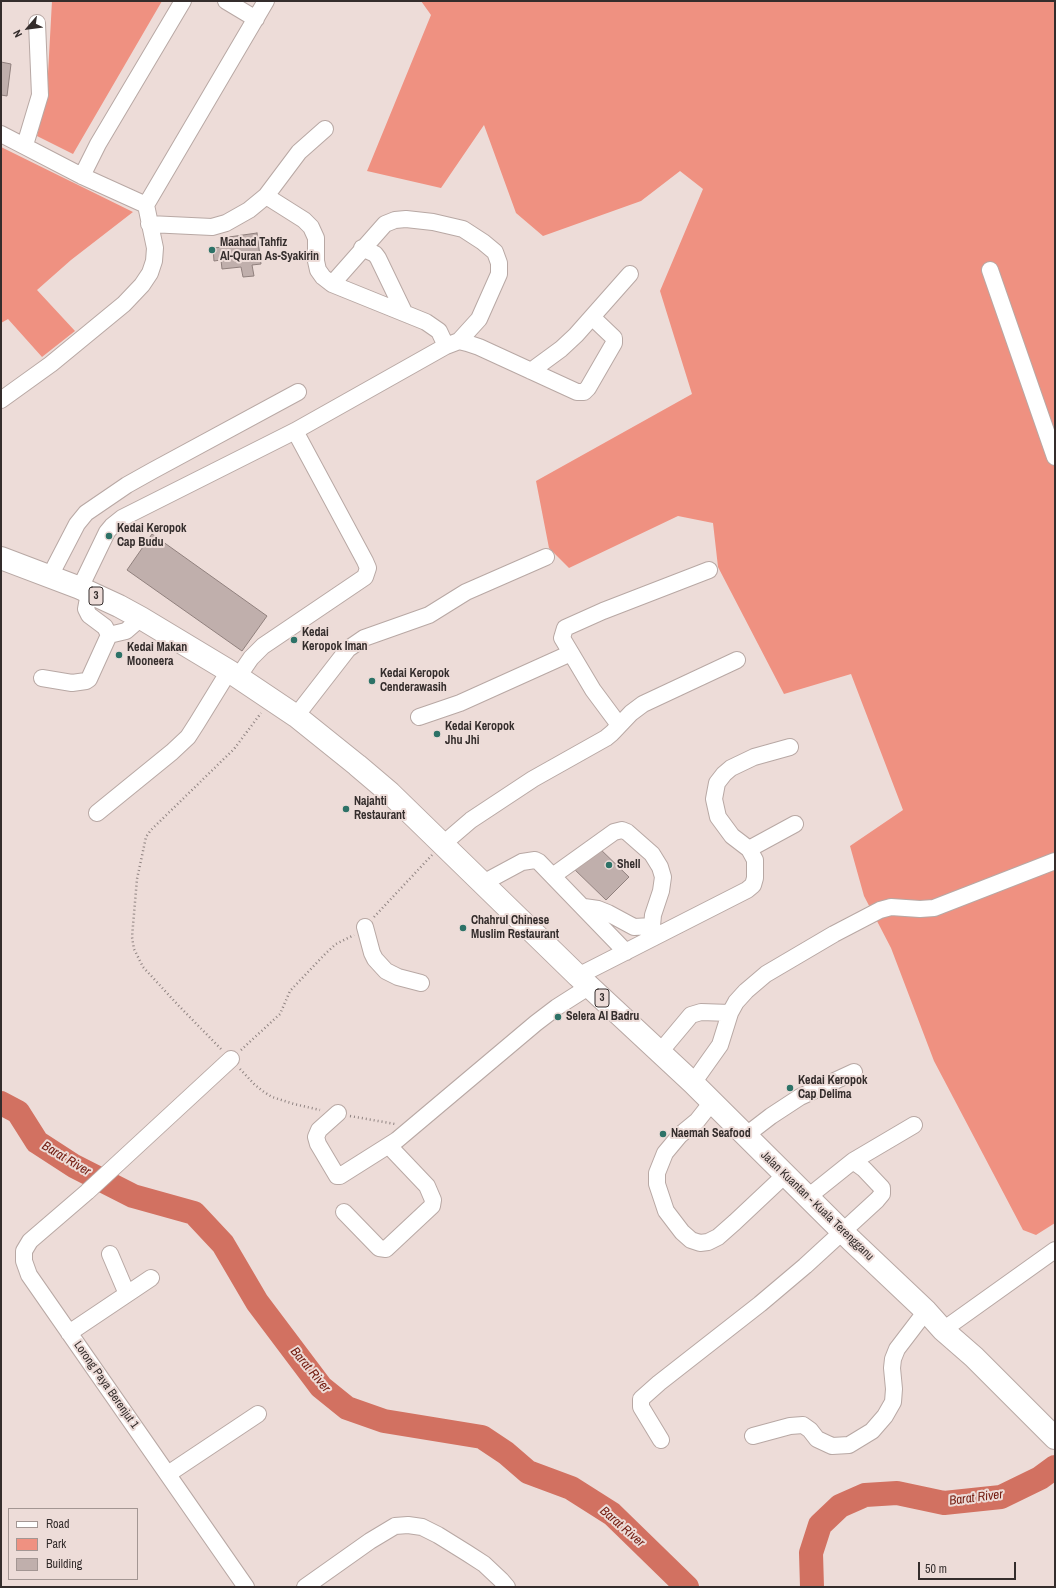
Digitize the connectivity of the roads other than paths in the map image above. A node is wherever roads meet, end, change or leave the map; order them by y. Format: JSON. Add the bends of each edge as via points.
{"nodes":[{"id":1,"x":183,"y":1,"type":"edge"},
{"id":2,"x":226,"y":1,"type":"edge"},
{"id":3,"x":266,"y":1,"type":"edge"},
{"id":4,"x":256,"y":19,"type":"junction"},
{"id":5,"x":37,"y":23,"type":"dead end"},
{"id":6,"x":325,"y":129,"type":"dead end"},
{"id":7,"x":1,"y":134,"type":"edge"},
{"id":8,"x":25,"y":145,"type":"junction"},
{"id":9,"x":82,"y":176,"type":"junction"},
{"id":10,"x":266,"y":196,"type":"junction"},
{"id":11,"x":146,"y":205,"type":"junction"},
{"id":12,"x":149,"y":224,"type":"junction"},
{"id":13,"x":362,"y":248,"type":"junction"},
{"id":14,"x":990,"y":270,"type":"dead end"},
{"id":15,"x":630,"y":274,"type":"dead end"},
{"id":16,"x":332,"y":284,"type":"junction"},
{"id":17,"x":404,"y":312,"type":"junction"},
{"id":18,"x":592,"y":317,"type":"junction"},
{"id":19,"x":452,"y":343,"type":"junction"},
{"id":20,"x":531,"y":371,"type":"junction"},
{"id":21,"x":298,"y":392,"type":"dead end"},
{"id":22,"x":1,"y":400,"type":"edge"},
{"id":23,"x":295,"y":431,"type":"junction"},
{"id":24,"x":1055,"y":457,"type":"edge"},
{"id":25,"x":546,"y":557,"type":"dead end"},
{"id":26,"x":1,"y":558,"type":"edge"},
{"id":27,"x":709,"y":570,"type":"dead end"},
{"id":28,"x":50,"y":576,"type":"junction"},
{"id":29,"x":85,"y":591,"type":"junction"},
{"id":30,"x":141,"y":618,"type":"junction"},
{"id":31,"x":110,"y":634,"type":"junction"},
{"id":32,"x":571,"y":653,"type":"junction"},
{"id":33,"x":737,"y":660,"type":"dead end"},
{"id":34,"x":233,"y":674,"type":"junction"},
{"id":35,"x":42,"y":678,"type":"dead end"},
{"id":36,"x":296,"y":716,"type":"junction"},
{"id":37,"x":419,"y":717,"type":"dead end"},
{"id":38,"x":619,"y":725,"type":"junction"},
{"id":39,"x":790,"y":747,"type":"dead end"},
{"id":40,"x":97,"y":813,"type":"dead end"},
{"id":41,"x":795,"y":824,"type":"dead end"},
{"id":42,"x":443,"y":844,"type":"junction"},
{"id":43,"x":749,"y":849,"type":"junction"},
{"id":44,"x":1055,"y":861,"type":"edge"},
{"id":45,"x":554,"y":876,"type":"junction"},
{"id":46,"x":483,"y":883,"type":"junction"},
{"id":47,"x":584,"y":907,"type":"junction"},
{"id":48,"x":365,"y":927,"type":"road end"},
{"id":49,"x":653,"y":932,"type":"junction"},
{"id":50,"x":626,"y":952,"type":"junction"},
{"id":51,"x":584,"y":981,"type":"junction"},
{"id":52,"x":421,"y":983,"type":"dead end"},
{"id":53,"x":730,"y":1013,"type":"junction"},
{"id":54,"x":660,"y":1052,"type":"junction"},
{"id":55,"x":231,"y":1059,"type":"road end"},
{"id":56,"x":854,"y":1072,"type":"dead end"},
{"id":57,"x":693,"y":1083,"type":"junction"},
{"id":58,"x":712,"y":1102,"type":"junction"},
{"id":59,"x":338,"y":1114,"type":"road end"},
{"id":60,"x":914,"y":1125,"type":"dead end"},
{"id":61,"x":745,"y":1136,"type":"junction"},
{"id":62,"x":389,"y":1146,"type":"junction"},
{"id":63,"x":854,"y":1162,"type":"junction"},
{"id":64,"x":785,"y":1175,"type":"junction"},
{"id":65,"x":808,"y":1197,"type":"junction"},
{"id":66,"x":344,"y":1212,"type":"dead end"},
{"id":67,"x":843,"y":1232,"type":"junction"},
{"id":68,"x":110,"y":1254,"type":"dead end"},
{"id":69,"x":1048,"y":1254,"type":"edge"},
{"id":70,"x":151,"y":1278,"type":"dead end"},
{"id":71,"x":127,"y":1294,"type":"junction"},
{"id":72,"x":926,"y":1311,"type":"junction"},
{"id":73,"x":943,"y":1330,"type":"junction"},
{"id":74,"x":69,"y":1333,"type":"junction"},
{"id":75,"x":258,"y":1414,"type":"dead end"},
{"id":76,"x":752,"y":1436,"type":"dead end"},
{"id":77,"x":1055,"y":1438,"type":"edge"},
{"id":78,"x":661,"y":1440,"type":"dead end"},
{"id":79,"x":168,"y":1474,"type":"junction"},
{"id":80,"x":246,"y":1587,"type":"edge"},
{"id":81,"x":306,"y":1587,"type":"edge"},
{"id":82,"x":507,"y":1587,"type":"edge"}],
"edges":[{"from":1,"to":9,"type":"street","via":[[98,144]]},
{"from":2,"to":4,"type":"street"},
{"from":3,"to":4,"type":"street"},
{"from":4,"to":11,"type":"street"},
{"from":5,"to":8,"type":"street","via":[[40,95]]},
{"from":6,"to":10,"type":"street","via":[[299,152]]},
{"from":7,"to":8,"type":"street"},
{"from":8,"to":9,"type":"street"},
{"from":9,"to":11,"type":"street"},
{"from":10,"to":12,"type":"street","via":[[249,210],[226,223],[212,227]]},
{"from":10,"to":16,"type":"street","via":[[311,227],[316,238],[318,270]]},
{"from":11,"to":12,"type":"street"},
{"from":12,"to":22,"type":"street","via":[[155,248],[154,261],[142,285],[124,304],[51,364]]},
{"from":13,"to":16,"type":"street"},
{"from":13,"to":17,"type":"street","via":[[378,258]]},
{"from":13,"to":19,"type":"street","via":[[385,224],[406,219],[463,229],[495,252],[499,274],[479,319]]},
{"from":14,"to":24,"type":"street"},
{"from":15,"to":18,"type":"street"},
{"from":16,"to":17,"type":"street"},
{"from":17,"to":19,"type":"street","via":[[426,322]]},
{"from":18,"to":20,"type":"street","via":[[561,349]]},
{"from":18,"to":20,"type":"street","via":[[614,338],[614,342],[584,392],[577,392]]},
{"from":19,"to":20,"type":"street","via":[[479,347]]},
{"from":19,"to":23,"type":"street"},
{"from":21,"to":28,"type":"street","via":[[146,475],[86,513],[77,524]]},
{"from":23,"to":29,"type":"street","via":[[122,518],[112,526],[104,538]]},
{"from":23,"to":34,"type":"street","via":[[368,568],[365,577],[263,646]]},
{"from":25,"to":36,"type":"street","via":[[466,592],[429,615],[364,638],[348,649]]},
{"from":26,"to":28,"type":"highway","name":"Jalan Kuantan - Kuala Terengganu","number":"3"},
{"from":27,"to":32,"type":"street","via":[[565,628],[562,638]]},
{"from":28,"to":29,"type":"highway","name":"Jalan Kuantan - Kuala Terengganu","number":"3"},
{"from":29,"to":30,"type":"highway","name":"Jalan Kuantan - Kuala Terengganu","number":"3"},
{"from":29,"to":31,"type":"street","via":[[89,615]]},
{"from":30,"to":31,"type":"street","via":[[126,630]]},
{"from":30,"to":34,"type":"highway","name":"Jalan Kuantan - Kuala Terengganu","number":"3"},
{"from":31,"to":35,"type":"street","via":[[90,679],[72,683]]},
{"from":32,"to":37,"type":"street","via":[[460,703]]},
{"from":32,"to":38,"type":"street","via":[[593,690]]},
{"from":33,"to":38,"type":"street","via":[[643,704]]},
{"from":34,"to":36,"type":"highway","name":"Jalan Kuantan - Kuala Terengganu","number":"3"},
{"from":34,"to":40,"type":"street","via":[[188,737]]},
{"from":36,"to":42,"type":"highway","name":"Jalan Kuantan - Kuala Terengganu","number":"3","via":[[390,793]]},
{"from":38,"to":42,"type":"street","via":[[606,738],[533,779],[471,820]]},
{"from":39,"to":43,"type":"street","via":[[754,757],[731,768],[717,783],[714,799],[718,818],[732,836]]},
{"from":41,"to":43,"type":"street"},
{"from":42,"to":46,"type":"highway","name":"Jalan Kuantan - Kuala Terengganu","number":"3"},
{"from":43,"to":49,"type":"street","via":[[756,867],[753,884],[747,890]]},
{"from":44,"to":53,"type":"street","via":[[934,908],[891,907],[868,916],[766,974],[746,991]]},
{"from":45,"to":46,"type":"street","via":[[539,862],[529,860]]},
{"from":45,"to":47,"type":"street"},
{"from":45,"to":49,"type":"street","via":[[614,832],[627,832],[652,854],[660,867],[661,891],[653,915]]},
{"from":46,"to":51,"type":"highway","name":"Jalan Kuantan - Kuala Terengganu","number":"3"},
{"from":47,"to":49,"type":"street","via":[[598,909],[634,927]]},
{"from":47,"to":50,"type":"street"},
{"from":48,"to":52,"type":"street","via":[[372,953],[386,971]]},
{"from":49,"to":50,"type":"street"},
{"from":50,"to":51,"type":"street"},
{"from":51,"to":54,"type":"highway","name":"Jalan Kuantan - Kuala Terengganu","number":"3"},
{"from":51,"to":62,"type":"street"},
{"from":53,"to":54,"type":"street","via":[[701,1012],[691,1015]]},
{"from":53,"to":57,"type":"street","via":[[720,1046]]},
{"from":54,"to":57,"type":"highway","name":"Jalan Kuantan - Kuala Terengganu","number":"3"},
{"from":55,"to":74,"type":"street","name":"Lorong Paya Berenjut 1","via":[[30,1241],[24,1251],[24,1261],[29,1275]]},
{"from":56,"to":61,"type":"street","via":[[800,1097]]},
{"from":57,"to":58,"type":"highway","name":"Jalan Kuantan - Kuala Terengganu","number":"3"},
{"from":58,"to":61,"type":"highway","name":"Jalan Kuantan - Kuala Terengganu","number":"3"},
{"from":58,"to":64,"type":"street","via":[[665,1153],[657,1172],[657,1184],[666,1211],[682,1232],[691,1240],[700,1243],[718,1237]]},
{"from":59,"to":62,"type":"street","via":[[319,1130],[316,1137],[337,1176]]},
{"from":60,"to":63,"type":"street"},
{"from":61,"to":64,"type":"highway","name":"Jalan Kuantan - Kuala Terengganu","number":"3"},
{"from":62,"to":66,"type":"street","via":[[427,1186],[433,1200],[432,1206],[386,1249],[380,1248]]},
{"from":63,"to":65,"type":"street"},
{"from":63,"to":67,"type":"street","via":[[882,1188],[882,1194]]},
{"from":64,"to":65,"type":"highway","name":"Jalan Kuantan - Kuala Terengganu","number":"3"},
{"from":65,"to":67,"type":"highway","name":"Jalan Kuantan - Kuala Terengganu","number":"3"},
{"from":67,"to":72,"type":"highway","name":"Jalan Kuantan - Kuala Terengganu","number":"3"},
{"from":67,"to":78,"type":"street","via":[[760,1304],[641,1399],[641,1407]]},
{"from":68,"to":71,"type":"street"},
{"from":69,"to":73,"type":"street"},
{"from":70,"to":71,"type":"street"},
{"from":71,"to":74,"type":"street"},
{"from":72,"to":73,"type":"highway","name":"Jalan Kuantan - Kuala Terengganu","number":"3"},
{"from":72,"to":76,"type":"street","via":[[897,1349],[892,1368],[893,1402],[872,1431],[849,1445],[832,1446],[817,1439],[803,1425]]},
{"from":73,"to":77,"type":"highway","name":"Jalan Kuantan - Kuala Terengganu","number":"3","via":[[974,1357]]},
{"from":74,"to":79,"type":"street","name":"Lorong Paya Berenjut 1"},
{"from":75,"to":79,"type":"street"},
{"from":79,"to":80,"type":"street","name":"Lorong Paya Berenjut 1"},
{"from":81,"to":82,"type":"street","via":[[370,1541],[395,1526],[408,1525],[422,1527],[467,1553],[484,1564]]}]}
